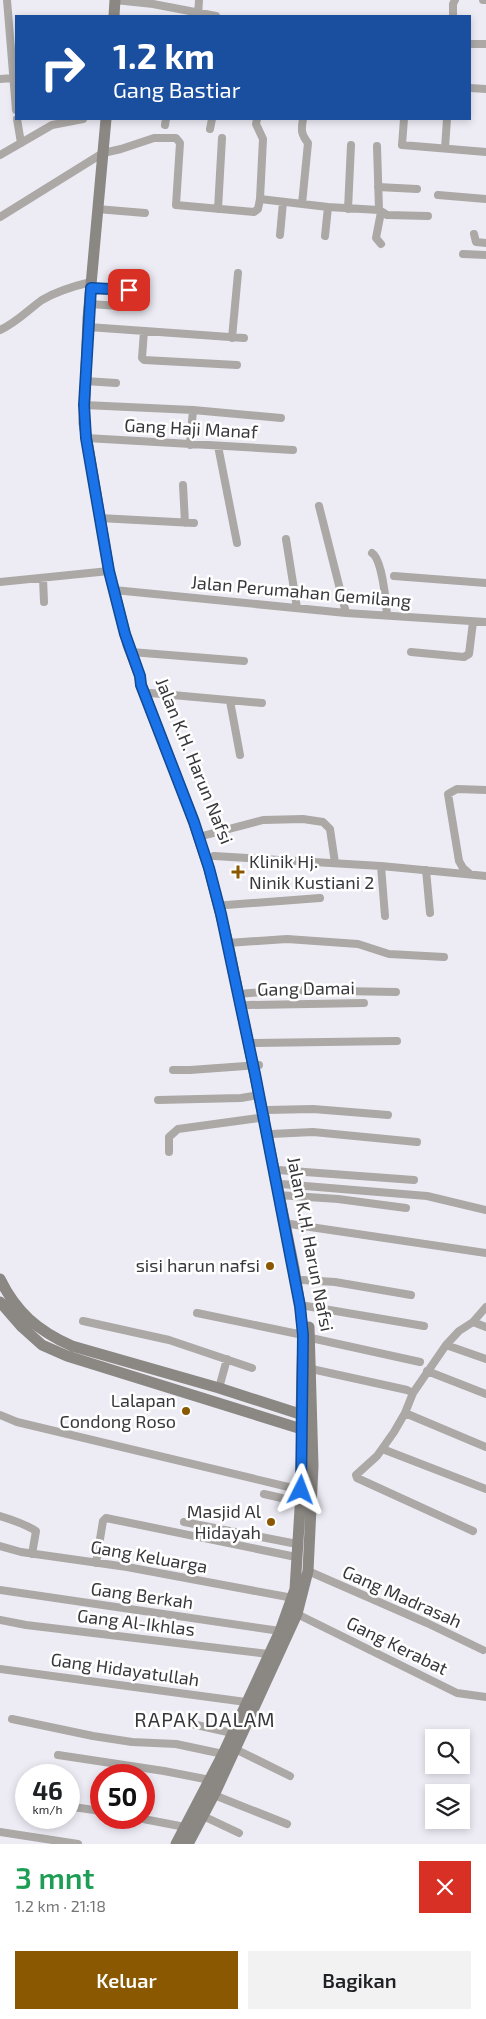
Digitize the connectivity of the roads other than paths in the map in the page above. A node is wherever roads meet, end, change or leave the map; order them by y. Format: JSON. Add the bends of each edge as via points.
{"nodes":[{"id":1,"x":7,"y":0,"type":"edge"},
{"id":2,"x":116,"y":0,"type":"edge"},
{"id":3,"x":199,"y":0,"type":"edge"},
{"id":4,"x":455,"y":0,"type":"edge"},
{"id":5,"x":114,"y":15,"type":"edge"},
{"id":6,"x":198,"y":15,"type":"edge"},
{"id":7,"x":453,"y":15,"type":"edge"},
{"id":8,"x":471,"y":44,"type":"edge"},
{"id":9,"x":486,"y":44,"type":"edge"},
{"id":10,"x":0,"y":79,"type":"edge"},
{"id":11,"x":15,"y":84,"type":"edge"},
{"id":12,"x":471,"y":88,"type":"edge"},
{"id":13,"x":486,"y":89,"type":"edge"},
{"id":14,"x":17,"y":120,"type":"edge"},
{"id":15,"x":77,"y":120,"type":"edge"},
{"id":16,"x":106,"y":120,"type":"edge"},
{"id":17,"x":212,"y":120,"type":"edge"},
{"id":18,"x":257,"y":120,"type":"edge"},
{"id":19,"x":303,"y":120,"type":"edge"},
{"id":20,"x":404,"y":120,"type":"edge"},
{"id":21,"x":447,"y":120,"type":"edge"},
{"id":22,"x":210,"y":129,"type":"dead end"},
{"id":23,"x":222,"y":138,"type":"dead end"},
{"id":24,"x":21,"y":142,"type":"junction"},
{"id":25,"x":351,"y":145,"type":"dead end"},
{"id":26,"x":377,"y":146,"type":"dead end"},
{"id":27,"x":445,"y":148,"type":"junction"},
{"id":28,"x":486,"y":152,"type":"edge"},
{"id":29,"x":103,"y":153,"type":"junction"},
{"id":30,"x":0,"y":155,"type":"edge"},
{"id":31,"x":378,"y":187,"type":"junction"},
{"id":32,"x":417,"y":189,"type":"dead end"},
{"id":33,"x":438,"y":195,"type":"dead end"},
{"id":34,"x":260,"y":199,"type":"junction"},
{"id":35,"x":486,"y":199,"type":"edge"},
{"id":36,"x":283,"y":202,"type":"junction"},
{"id":37,"x":302,"y":204,"type":"junction"},
{"id":38,"x":328,"y":207,"type":"junction"},
{"id":39,"x":218,"y":209,"type":"junction"},
{"id":40,"x":348,"y":209,"type":"junction"},
{"id":41,"x":97,"y":210,"type":"junction"},
{"id":42,"x":377,"y":211,"type":"junction"},
{"id":43,"x":145,"y":213,"type":"dead end"},
{"id":44,"x":428,"y":216,"type":"dead end"},
{"id":45,"x":0,"y":217,"type":"edge"},
{"id":46,"x":474,"y":234,"type":"dead end"},
{"id":47,"x":280,"y":235,"type":"dead end"},
{"id":48,"x":325,"y":236,"type":"dead end"},
{"id":49,"x":486,"y":243,"type":"edge"},
{"id":50,"x":381,"y":244,"type":"dead end"},
{"id":51,"x":463,"y":254,"type":"dead end"},
{"id":52,"x":486,"y":255,"type":"edge"},
{"id":53,"x":238,"y":273,"type":"dead end"},
{"id":54,"x":91,"y":285,"type":"junction"},
{"id":55,"x":129,"y":290,"type":"dead end"},
{"id":56,"x":90,"y":304,"type":"junction"},
{"id":57,"x":133,"y":307,"type":"dead end"},
{"id":58,"x":88,"y":326,"type":"junction"},
{"id":59,"x":0,"y":330,"type":"edge"},
{"id":60,"x":144,"y":331,"type":"junction"},
{"id":61,"x":232,"y":338,"type":"junction"},
{"id":62,"x":244,"y":338,"type":"dead end"},
{"id":63,"x":237,"y":365,"type":"dead end"},
{"id":64,"x":85,"y":381,"type":"junction"},
{"id":65,"x":116,"y":383,"type":"dead end"},
{"id":66,"x":84,"y":405,"type":"junction"},
{"id":67,"x":193,"y":410,"type":"junction"},
{"id":68,"x":281,"y":418,"type":"dead end"},
{"id":69,"x":86,"y":438,"type":"junction"},
{"id":70,"x":190,"y":445,"type":"junction"},
{"id":71,"x":218,"y":446,"type":"junction"},
{"id":72,"x":293,"y":450,"type":"dead end"},
{"id":73,"x":183,"y":485,"type":"dead end"},
{"id":74,"x":319,"y":506,"type":"dead end"},
{"id":75,"x":99,"y":518,"type":"junction"},
{"id":76,"x":185,"y":523,"type":"junction"},
{"id":77,"x":194,"y":523,"type":"dead end"},
{"id":78,"x":286,"y":538,"type":"dead end"},
{"id":79,"x":237,"y":543,"type":"dead end"},
{"id":80,"x":372,"y":553,"type":"dead end"},
{"id":81,"x":109,"y":571,"type":"junction"},
{"id":82,"x":394,"y":576,"type":"dead end"},
{"id":83,"x":43,"y":578,"type":"junction"},
{"id":84,"x":0,"y":582,"type":"edge"},
{"id":85,"x":486,"y":583,"type":"edge"},
{"id":86,"x":114,"y":590,"type":"junction"},
{"id":87,"x":44,"y":602,"type":"dead end"},
{"id":88,"x":297,"y":608,"type":"junction"},
{"id":89,"x":346,"y":613,"type":"junction"},
{"id":90,"x":392,"y":615,"type":"junction"},
{"id":91,"x":473,"y":622,"type":"junction"},
{"id":92,"x":486,"y":622,"type":"edge"},
{"id":93,"x":131,"y":652,"type":"junction"},
{"id":94,"x":411,"y":652,"type":"dead end"},
{"id":95,"x":244,"y":661,"type":"dead end"},
{"id":96,"x":140,"y":676,"type":"junction"},
{"id":97,"x":150,"y":693,"type":"junction"},
{"id":98,"x":230,"y":700,"type":"junction"},
{"id":99,"x":262,"y":703,"type":"dead end"},
{"id":100,"x":240,"y":755,"type":"dead end"},
{"id":101,"x":486,"y":790,"type":"edge"},
{"id":102,"x":197,"y":820,"type":"junction"},
{"id":103,"x":206,"y":835,"type":"junction"},
{"id":104,"x":214,"y":856,"type":"junction"},
{"id":105,"x":334,"y":863,"type":"junction"},
{"id":106,"x":381,"y":866,"type":"junction"},
{"id":107,"x":426,"y":870,"type":"junction"},
{"id":108,"x":472,"y":875,"type":"junction"},
{"id":109,"x":486,"y":876,"type":"edge"},
{"id":110,"x":320,"y":898,"type":"dead end"},
{"id":111,"x":226,"y":905,"type":"junction"},
{"id":112,"x":430,"y":912,"type":"dead end"},
{"id":113,"x":385,"y":916,"type":"dead end"},
{"id":114,"x":232,"y":942,"type":"junction"},
{"id":115,"x":444,"y":957,"type":"dead end"},
{"id":116,"x":396,"y":992,"type":"dead end"},
{"id":117,"x":242,"y":994,"type":"junction"},
{"id":118,"x":364,"y":1003,"type":"dead end"},
{"id":119,"x":248,"y":1005,"type":"junction"},
{"id":120,"x":397,"y":1041,"type":"dead end"},
{"id":121,"x":252,"y":1043,"type":"junction"},
{"id":122,"x":256,"y":1065,"type":"junction"},
{"id":123,"x":173,"y":1070,"type":"dead end"},
{"id":124,"x":259,"y":1095,"type":"junction"},
{"id":125,"x":158,"y":1100,"type":"dead end"},
{"id":126,"x":266,"y":1115,"type":"junction"},
{"id":127,"x":388,"y":1115,"type":"dead end"},
{"id":128,"x":271,"y":1134,"type":"junction"},
{"id":129,"x":417,"y":1142,"type":"dead end"},
{"id":130,"x":169,"y":1152,"type":"dead end"},
{"id":131,"x":278,"y":1170,"type":"junction"},
{"id":132,"x":414,"y":1180,"type":"dead end"},
{"id":133,"x":281,"y":1191,"type":"junction"},
{"id":134,"x":406,"y":1208,"type":"dead end"},
{"id":135,"x":486,"y":1210,"type":"edge"},
{"id":136,"x":290,"y":1224,"type":"junction"},
{"id":137,"x":486,"y":1253,"type":"edge"},
{"id":138,"x":0,"y":1279,"type":"edge"},
{"id":139,"x":302,"y":1280,"type":"junction"},
{"id":140,"x":411,"y":1295,"type":"dead end"},
{"id":141,"x":0,"y":1302,"type":"edge"},
{"id":142,"x":306,"y":1306,"type":"junction"},
{"id":143,"x":486,"y":1307,"type":"edge"},
{"id":144,"x":197,"y":1313,"type":"dead end"},
{"id":145,"x":83,"y":1321,"type":"dead end"},
{"id":146,"x":473,"y":1322,"type":"junction"},
{"id":147,"x":424,"y":1326,"type":"dead end"},
{"id":148,"x":486,"y":1327,"type":"edge"},
{"id":149,"x":307,"y":1336,"type":"junction"},
{"id":150,"x":446,"y":1345,"type":"junction"},
{"id":151,"x":227,"y":1359,"type":"junction"},
{"id":152,"x":486,"y":1360,"type":"edge"},
{"id":153,"x":420,"y":1362,"type":"dead end"},
{"id":154,"x":252,"y":1368,"type":"dead end"},
{"id":155,"x":307,"y":1368,"type":"junction"},
{"id":156,"x":427,"y":1370,"type":"junction"},
{"id":157,"x":219,"y":1388,"type":"junction"},
{"id":158,"x":411,"y":1392,"type":"junction"},
{"id":159,"x":486,"y":1394,"type":"edge"},
{"id":160,"x":405,"y":1413,"type":"junction"},
{"id":161,"x":0,"y":1416,"type":"edge"},
{"id":162,"x":306,"y":1416,"type":"junction"},
{"id":163,"x":306,"y":1431,"type":"junction"},
{"id":164,"x":486,"y":1447,"type":"edge"},
{"id":165,"x":383,"y":1448,"type":"junction"},
{"id":166,"x":486,"y":1489,"type":"edge"},
{"id":167,"x":301,"y":1490,"type":"junction"},
{"id":168,"x":264,"y":1494,"type":"dead end"},
{"id":169,"x":300,"y":1502,"type":"junction"},
{"id":170,"x":0,"y":1516,"type":"edge"},
{"id":171,"x":184,"y":1522,"type":"dead end"},
{"id":172,"x":473,"y":1531,"type":"dead end"},
{"id":173,"x":297,"y":1544,"type":"junction"},
{"id":174,"x":0,"y":1546,"type":"edge"},
{"id":175,"x":32,"y":1554,"type":"junction"},
{"id":176,"x":296,"y":1557,"type":"junction"},
{"id":177,"x":96,"y":1563,"type":"junction"},
{"id":178,"x":308,"y":1571,"type":"junction"},
{"id":179,"x":0,"y":1590,"type":"edge"},
{"id":180,"x":293,"y":1598,"type":"junction"},
{"id":181,"x":297,"y":1614,"type":"junction"},
{"id":182,"x":0,"y":1620,"type":"edge"},
{"id":183,"x":280,"y":1631,"type":"junction"},
{"id":184,"x":483,"y":1650,"type":"dead end"},
{"id":185,"x":268,"y":1654,"type":"junction"},
{"id":186,"x":0,"y":1669,"type":"edge"},
{"id":187,"x":486,"y":1697,"type":"edge"},
{"id":188,"x":246,"y":1702,"type":"junction"},
{"id":189,"x":12,"y":1719,"type":"dead end"},
{"id":190,"x":192,"y":1724,"type":"dead end"},
{"id":191,"x":232,"y":1733,"type":"junction"},
{"id":192,"x":235,"y":1749,"type":"junction"},
{"id":193,"x":58,"y":1755,"type":"dead end"},
{"id":194,"x":223,"y":1760,"type":"junction"},
{"id":195,"x":290,"y":1776,"type":"dead end"},
{"id":196,"x":210,"y":1780,"type":"junction"},
{"id":197,"x":214,"y":1795,"type":"junction"},
{"id":198,"x":203,"y":1816,"type":"junction"},
{"id":199,"x":155,"y":1821,"type":"edge"},
{"id":200,"x":287,"y":1824,"type":"dead end"},
{"id":201,"x":185,"y":1827,"type":"junction"},
{"id":202,"x":0,"y":1832,"type":"edge"},
{"id":203,"x":239,"y":1833,"type":"dead end"},
{"id":204,"x":78,"y":1844,"type":"edge"},
{"id":205,"x":176,"y":1844,"type":"edge"},
{"id":206,"x":188,"y":1844,"type":"edge"}],
"edges":[{"from":1,"to":11,"type":"street"},
{"from":2,"to":5,"type":"main road"},
{"from":2,"to":6,"type":"street","via":[[160,5]]},
{"from":3,"to":6,"type":"street"},
{"from":4,"to":7,"type":"street"},
{"from":8,"to":9,"type":"street"},
{"from":10,"to":11,"type":"street"},
{"from":12,"to":13,"type":"street"},
{"from":14,"to":24,"type":"street"},
{"from":15,"to":24,"type":"street","via":[[52,124]]},
{"from":16,"to":29,"type":"main road","name":"Jalan K.H. Harun Nafsi"},
{"from":17,"to":22,"type":"street"},
{"from":18,"to":34,"type":"street","via":[[263,140]]},
{"from":19,"to":37,"type":"street","via":[[301,130],[308,143]]},
{"from":20,"to":27,"type":"street","via":[[402,145]]},
{"from":21,"to":27,"type":"street"},
{"from":23,"to":39,"type":"street"},
{"from":24,"to":30,"type":"street"},
{"from":25,"to":40,"type":"street"},
{"from":26,"to":31,"type":"street"},
{"from":27,"to":28,"type":"street"},
{"from":29,"to":39,"type":"street","via":[[154,138],[176,138],[180,145],[176,205]]},
{"from":29,"to":41,"type":"main road","name":"Jalan K.H. Harun Nafsi"},
{"from":29,"to":45,"type":"street"},
{"from":31,"to":32,"type":"street"},
{"from":31,"to":42,"type":"street"},
{"from":33,"to":35,"type":"street"},
{"from":34,"to":36,"type":"street"},
{"from":34,"to":39,"type":"street","via":[[254,212]]},
{"from":36,"to":37,"type":"street"},
{"from":36,"to":47,"type":"street"},
{"from":37,"to":38,"type":"street"},
{"from":38,"to":40,"type":"street"},
{"from":38,"to":48,"type":"street"},
{"from":40,"to":42,"type":"street"},
{"from":41,"to":43,"type":"street"},
{"from":41,"to":54,"type":"main road","name":"Jalan K.H. Harun Nafsi"},
{"from":42,"to":44,"type":"street","via":[[387,215]]},
{"from":42,"to":50,"type":"street","via":[[376,238]]},
{"from":46,"to":49,"type":"street","via":[[476,242]]},
{"from":51,"to":52,"type":"street"},
{"from":53,"to":61,"type":"street"},
{"from":54,"to":55,"type":"street"},
{"from":54,"to":56,"type":"main road","name":"Jalan K.H. Harun Nafsi"},
{"from":54,"to":59,"type":"street","via":[[63,290]]},
{"from":56,"to":57,"type":"street"},
{"from":56,"to":58,"type":"main road","name":"Jalan K.H. Harun Nafsi"},
{"from":58,"to":60,"type":"street"},
{"from":58,"to":64,"type":"main road","name":"Jalan K.H. Harun Nafsi"},
{"from":60,"to":61,"type":"street"},
{"from":60,"to":63,"type":"street","via":[[144,360]]},
{"from":61,"to":62,"type":"street"},
{"from":64,"to":65,"type":"street"},
{"from":64,"to":66,"type":"main road","name":"Jalan K.H. Harun Nafsi"},
{"from":66,"to":67,"type":"street"},
{"from":66,"to":69,"type":"main road","name":"Jalan K.H. Harun Nafsi"},
{"from":67,"to":68,"type":"street"},
{"from":67,"to":70,"type":"street"},
{"from":69,"to":70,"type":"street","name":"Gang Haji Manaf"},
{"from":69,"to":75,"type":"main road","name":"Jalan K.H. Harun Nafsi"},
{"from":70,"to":71,"type":"street","name":"Gang Haji Manaf"},
{"from":71,"to":72,"type":"street","name":"Gang Haji Manaf"},
{"from":71,"to":79,"type":"street"},
{"from":73,"to":76,"type":"street"},
{"from":74,"to":89,"type":"street"},
{"from":75,"to":76,"type":"street"},
{"from":75,"to":81,"type":"main road","name":"Jalan K.H. Harun Nafsi"},
{"from":76,"to":77,"type":"street"},
{"from":78,"to":88,"type":"street"},
{"from":80,"to":90,"type":"street","via":[[377,558]]},
{"from":81,"to":83,"type":"street"},
{"from":81,"to":86,"type":"main road","name":"Jalan K.H. Harun Nafsi"},
{"from":82,"to":85,"type":"street"},
{"from":83,"to":84,"type":"street"},
{"from":83,"to":87,"type":"street"},
{"from":86,"to":88,"type":"street","name":"Jalan Perumahan Gemilang"},
{"from":86,"to":93,"type":"main road","name":"Jalan K.H. Harun Nafsi"},
{"from":88,"to":89,"type":"street","name":"Jalan Perumahan Gemilang"},
{"from":89,"to":90,"type":"street","name":"Jalan Perumahan Gemilang"},
{"from":90,"to":91,"type":"street","name":"Jalan Perumahan Gemilang"},
{"from":91,"to":92,"type":"street","name":"Jalan Perumahan Gemilang"},
{"from":91,"to":94,"type":"street","via":[[469,654],[464,657]]},
{"from":93,"to":95,"type":"street"},
{"from":93,"to":96,"type":"main road","name":"Jalan K.H. Harun Nafsi"},
{"from":96,"to":97,"type":"main road","name":"Jalan K.H. Harun Nafsi"},
{"from":96,"to":102,"type":"main road","name":"Jalan K.H. Harun Nafsi"},
{"from":97,"to":98,"type":"street"},
{"from":97,"to":102,"type":"main road","name":"Jalan K.H. Harun Nafsi"},
{"from":98,"to":99,"type":"street"},
{"from":98,"to":100,"type":"street"},
{"from":101,"to":108,"type":"street","via":[[457,789],[448,794],[459,861]]},
{"from":102,"to":103,"type":"main road","name":"Jalan K.H. Harun Nafsi"},
{"from":102,"to":114,"type":"main road","name":"Jalan K.H. Harun Nafsi"},
{"from":103,"to":104,"type":"main road","name":"Jalan K.H. Harun Nafsi"},
{"from":103,"to":105,"type":"street","via":[[262,820],[323,822],[330,829]]},
{"from":104,"to":105,"type":"street"},
{"from":104,"to":111,"type":"main road","name":"Jalan K.H. Harun Nafsi"},
{"from":105,"to":106,"type":"street"},
{"from":106,"to":107,"type":"street"},
{"from":106,"to":113,"type":"street"},
{"from":107,"to":108,"type":"street"},
{"from":107,"to":112,"type":"street"},
{"from":108,"to":109,"type":"street"},
{"from":110,"to":111,"type":"street"},
{"from":111,"to":114,"type":"main road","name":"Jalan K.H. Harun Nafsi"},
{"from":114,"to":115,"type":"street","via":[[286,938],[358,944],[389,954]]},
{"from":114,"to":117,"type":"main road","name":"Jalan K.H. Harun Nafsi"},
{"from":116,"to":117,"type":"street","via":[[286,990]]},
{"from":117,"to":119,"type":"main road","name":"Jalan K.H. Harun Nafsi"},
{"from":117,"to":121,"type":"main road","name":"Jalan K.H. Harun Nafsi"},
{"from":118,"to":119,"type":"street","name":"Gang Damai"},
{"from":119,"to":121,"type":"main road","name":"Jalan K.H. Harun Nafsi"},
{"from":120,"to":121,"type":"street"},
{"from":121,"to":122,"type":"main road","name":"Jalan K.H. Harun Nafsi"},
{"from":122,"to":123,"type":"street"},
{"from":122,"to":124,"type":"main road","name":"Jalan K.H. Harun Nafsi"},
{"from":122,"to":126,"type":"main road","name":"Jalan K.H. Harun Nafsi"},
{"from":124,"to":125,"type":"street"},
{"from":124,"to":126,"type":"main road","name":"Jalan K.H. Harun Nafsi"},
{"from":126,"to":127,"type":"street","via":[[313,1109]]},
{"from":126,"to":128,"type":"main road","name":"Jalan K.H. Harun Nafsi"},
{"from":126,"to":130,"type":"street","via":[[178,1129],[169,1137]]},
{"from":126,"to":133,"type":"main road","name":"Jalan K.H. Harun Nafsi"},
{"from":128,"to":129,"type":"street","via":[[313,1132]]},
{"from":128,"to":131,"type":"main road","name":"Jalan K.H. Harun Nafsi"},
{"from":131,"to":132,"type":"street"},
{"from":131,"to":133,"type":"main road","name":"Jalan K.H. Harun Nafsi"},
{"from":133,"to":134,"type":"street"},
{"from":133,"to":135,"type":"street","via":[[427,1196]]},
{"from":133,"to":136,"type":"main road","name":"Jalan K.H. Harun Nafsi"},
{"from":133,"to":149,"type":"main road","name":"Jalan K.H. Harun Nafsi"},
{"from":136,"to":137,"type":"street"},
{"from":136,"to":139,"type":"main road","name":"Jalan K.H. Harun Nafsi"},
{"from":138,"to":157,"type":"main road","via":[[9,1297],[26,1317],[56,1339]]},
{"from":139,"to":140,"type":"street","via":[[335,1282]]},
{"from":139,"to":142,"type":"main road","name":"Jalan K.H. Harun Nafsi"},
{"from":141,"to":163,"type":"main road","via":[[42,1345],[67,1356]]},
{"from":142,"to":147,"type":"street"},
{"from":142,"to":149,"type":"main road","name":"Jalan K.H. Harun Nafsi"},
{"from":143,"to":146,"type":"street"},
{"from":144,"to":149,"type":"street"},
{"from":145,"to":151,"type":"street","via":[[170,1340]]},
{"from":146,"to":148,"type":"street"},
{"from":146,"to":150,"type":"street"},
{"from":149,"to":153,"type":"street"},
{"from":149,"to":155,"type":"main road","name":"Jalan K.H. Harun Nafsi"},
{"from":150,"to":152,"type":"street"},
{"from":150,"to":156,"type":"street"},
{"from":151,"to":154,"type":"street"},
{"from":151,"to":157,"type":"street"},
{"from":155,"to":158,"type":"street"},
{"from":155,"to":162,"type":"main road","name":"Jalan K.H. Harun Nafsi"},
{"from":156,"to":158,"type":"street"},
{"from":156,"to":159,"type":"street"},
{"from":157,"to":162,"type":"main road"},
{"from":158,"to":160,"type":"street"},
{"from":160,"to":164,"type":"street"},
{"from":160,"to":165,"type":"street"},
{"from":161,"to":167,"type":"street"},
{"from":162,"to":163,"type":"main road","name":"Jalan K.H. Harun Nafsi"},
{"from":163,"to":167,"type":"main road","name":"Jalan K.H. Harun Nafsi"},
{"from":163,"to":178,"type":"main road","name":"Jalan K.H. Harun Nafsi","via":[[313,1466]]},
{"from":165,"to":166,"type":"street"},
{"from":165,"to":172,"type":"street","via":[[370,1464],[358,1472],[357,1478]]},
{"from":167,"to":169,"type":"main road","name":"Jalan K.H. Harun Nafsi"},
{"from":168,"to":169,"type":"street"},
{"from":169,"to":173,"type":"main road","name":"Jalan K.H. Harun Nafsi"},
{"from":170,"to":175,"type":"street","via":[[36,1531]]},
{"from":171,"to":173,"type":"street"},
{"from":173,"to":176,"type":"main road","name":"Jalan K.H. Harun Nafsi"},
{"from":174,"to":175,"type":"street","name":"Gang Keluarga"},
{"from":175,"to":177,"type":"street","name":"Gang Keluarga"},
{"from":176,"to":177,"type":"street","via":[[106,1518]]},
{"from":176,"to":180,"type":"main road","name":"Jalan K.H. Harun Nafsi"},
{"from":177,"to":180,"type":"street","name":"Gang Keluarga"},
{"from":178,"to":181,"type":"main road","name":"Jalan K.H. Harun Nafsi"},
{"from":178,"to":184,"type":"street","name":"Gang Madrasah"},
{"from":179,"to":183,"type":"street","name":"Gang Berkah"},
{"from":180,"to":183,"type":"main road","name":"Jalan K.H. Harun Nafsi"},
{"from":181,"to":187,"type":"street","name":"Gang Kerabat","via":[[457,1692]]},
{"from":181,"to":192,"type":"main road","name":"Jalan K.H. Harun Nafsi"},
{"from":182,"to":185,"type":"street","name":"Gang Al-Ikhlas"},
{"from":183,"to":185,"type":"main road","name":"Jalan K.H. Harun Nafsi"},
{"from":185,"to":188,"type":"main road","name":"Jalan K.H. Harun Nafsi"},
{"from":186,"to":188,"type":"street","name":"Gang Hidayatullah"},
{"from":188,"to":191,"type":"main road","name":"Jalan K.H. Harun Nafsi"},
{"from":189,"to":194,"type":"street","via":[[132,1742],[176,1744]]},
{"from":190,"to":191,"type":"street"},
{"from":191,"to":194,"type":"main road","name":"Jalan K.H. Harun Nafsi"},
{"from":192,"to":194,"type":"main road","name":"Jalan K.H. Harun Nafsi"},
{"from":192,"to":195,"type":"street"},
{"from":193,"to":196,"type":"street"},
{"from":194,"to":196,"type":"main road","name":"Jalan K.H. Harun Nafsi"},
{"from":194,"to":197,"type":"main road","name":"Jalan K.H. Harun Nafsi"},
{"from":196,"to":201,"type":"main road","name":"Jalan K.H. Harun Nafsi"},
{"from":197,"to":198,"type":"main road","name":"Jalan K.H. Harun Nafsi"},
{"from":197,"to":200,"type":"street"},
{"from":198,"to":203,"type":"street"},
{"from":198,"to":206,"type":"main road","name":"Jalan K.H. Harun Nafsi"},
{"from":199,"to":201,"type":"street"},
{"from":201,"to":205,"type":"main road","name":"Jalan K.H. Harun Nafsi"},
{"from":202,"to":204,"type":"street"}]}
